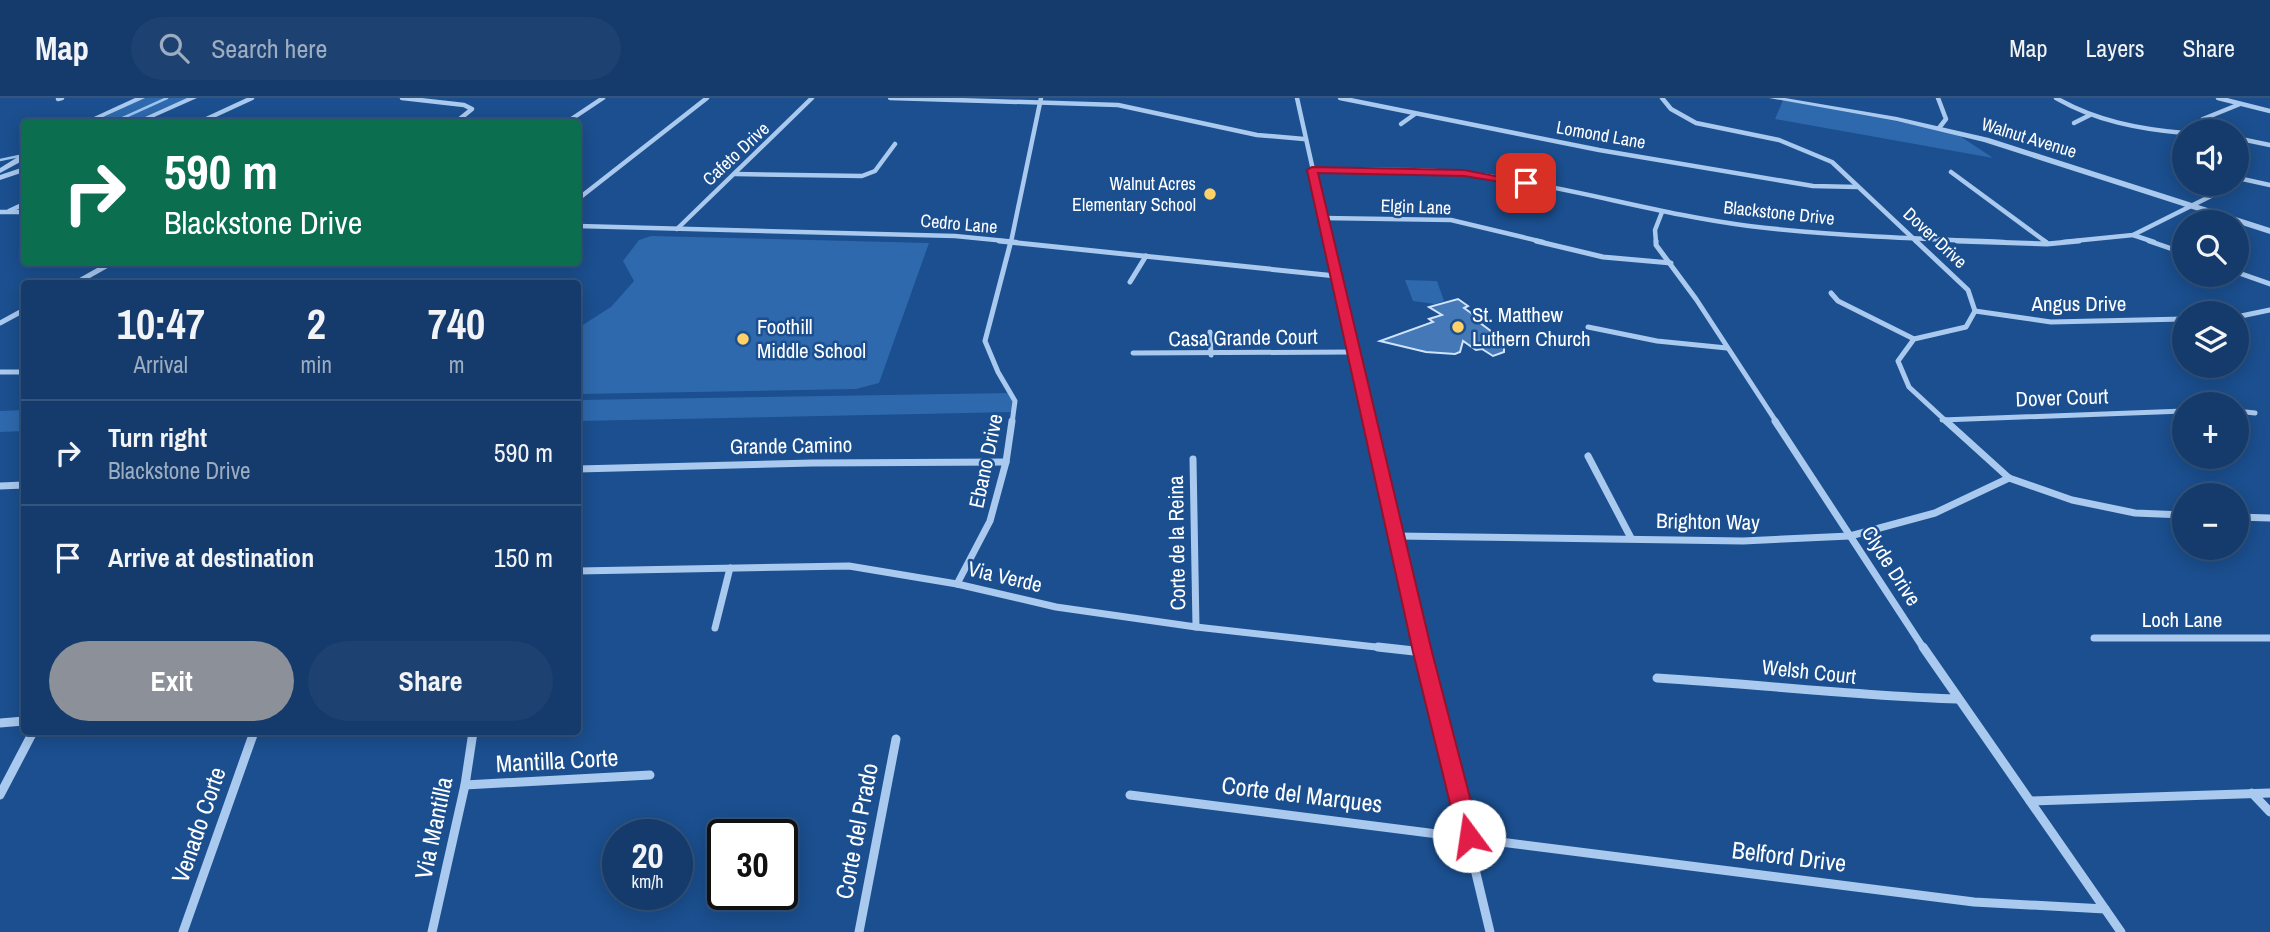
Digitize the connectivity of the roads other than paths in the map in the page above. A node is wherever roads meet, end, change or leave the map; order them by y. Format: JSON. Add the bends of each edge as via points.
{"nodes":[{"id":1,"x":141,"y":98,"type":"edge"},
{"id":2,"x":193,"y":98,"type":"edge"},
{"id":3,"x":252,"y":98,"type":"edge"},
{"id":4,"x":402,"y":98,"type":"edge"},
{"id":5,"x":603,"y":98,"type":"edge"},
{"id":6,"x":707,"y":98,"type":"edge"},
{"id":7,"x":812,"y":98,"type":"edge"},
{"id":8,"x":890,"y":98,"type":"edge"},
{"id":9,"x":1297,"y":98,"type":"edge"},
{"id":10,"x":1340,"y":98,"type":"edge"},
{"id":11,"x":1662,"y":98,"type":"edge"},
{"id":12,"x":1773,"y":98,"type":"edge"},
{"id":13,"x":1788,"y":98,"type":"edge"},
{"id":14,"x":1938,"y":98,"type":"edge"},
{"id":15,"x":2056,"y":98,"type":"edge"},
{"id":16,"x":2218,"y":98,"type":"edge"},
{"id":17,"x":1041,"y":100,"type":"edge"},
{"id":18,"x":2240,"y":104,"type":"junction"},
{"id":19,"x":2270,"y":111,"type":"edge"},
{"id":20,"x":1415,"y":114,"type":"junction"},
{"id":21,"x":2090,"y":116,"type":"junction"},
{"id":22,"x":94,"y":119,"type":"edge"},
{"id":23,"x":145,"y":119,"type":"edge"},
{"id":24,"x":206,"y":119,"type":"edge"},
{"id":25,"x":459,"y":119,"type":"edge"},
{"id":26,"x":572,"y":119,"type":"edge"},
{"id":27,"x":2203,"y":119,"type":"edge"},
{"id":28,"x":2074,"y":123,"type":"dead end"},
{"id":29,"x":1401,"y":124,"type":"dead end"},
{"id":30,"x":1940,"y":126,"type":"junction"},
{"id":31,"x":2172,"y":132,"type":"edge"},
{"id":32,"x":1304,"y":139,"type":"junction"},
{"id":33,"x":2249,"y":141,"type":"edge"},
{"id":34,"x":895,"y":144,"type":"dead end"},
{"id":35,"x":2270,"y":145,"type":"edge"},
{"id":36,"x":21,"y":159,"type":"edge"},
{"id":37,"x":3,"y":169,"type":"edge"},
{"id":38,"x":21,"y":170,"type":"edge"},
{"id":39,"x":1312,"y":170,"type":"junction"},
{"id":40,"x":1951,"y":172,"type":"dead end"},
{"id":41,"x":735,"y":174,"type":"junction"},
{"id":42,"x":0,"y":178,"type":"edge"},
{"id":43,"x":2249,"y":181,"type":"edge"},
{"id":44,"x":2270,"y":185,"type":"edge"},
{"id":45,"x":1857,"y":187,"type":"junction"},
{"id":46,"x":2208,"y":196,"type":"edge"},
{"id":47,"x":581,"y":197,"type":"edge"},
{"id":48,"x":21,"y":205,"type":"edge"},
{"id":49,"x":2194,"y":205,"type":"junction"},
{"id":50,"x":0,"y":212,"type":"edge"},
{"id":51,"x":7,"y":212,"type":"junction"},
{"id":52,"x":21,"y":212,"type":"edge"},
{"id":53,"x":1662,"y":212,"type":"junction"},
{"id":54,"x":1323,"y":218,"type":"junction"},
{"id":55,"x":581,"y":226,"type":"edge"},
{"id":56,"x":677,"y":229,"type":"junction"},
{"id":57,"x":2270,"y":229,"type":"edge"},
{"id":58,"x":2133,"y":235,"type":"junction"},
{"id":59,"x":1914,"y":239,"type":"junction"},
{"id":60,"x":1011,"y":243,"type":"junction"},
{"id":61,"x":2048,"y":244,"type":"junction"},
{"id":62,"x":2172,"y":249,"type":"edge"},
{"id":63,"x":1146,"y":256,"type":"junction"},
{"id":64,"x":1671,"y":263,"type":"junction"},
{"id":65,"x":106,"y":266,"type":"edge"},
{"id":66,"x":1336,"y":276,"type":"junction"},
{"id":67,"x":2249,"y":277,"type":"edge"},
{"id":68,"x":81,"y":280,"type":"edge"},
{"id":69,"x":1130,"y":282,"type":"dead end"},
{"id":70,"x":2270,"y":284,"type":"edge"},
{"id":71,"x":1831,"y":293,"type":"dead end"},
{"id":72,"x":2270,"y":310,"type":"edge"},
{"id":73,"x":1975,"y":311,"type":"junction"},
{"id":74,"x":21,"y":312,"type":"edge"},
{"id":75,"x":2249,"y":314,"type":"edge"},
{"id":76,"x":2172,"y":319,"type":"edge"},
{"id":77,"x":0,"y":323,"type":"edge"},
{"id":78,"x":1588,"y":327,"type":"dead end"},
{"id":79,"x":1210,"y":332,"type":"dead end"},
{"id":80,"x":1914,"y":339,"type":"junction"},
{"id":81,"x":1727,"y":348,"type":"junction"},
{"id":82,"x":1133,"y":352,"type":"dead end"},
{"id":83,"x":1354,"y":352,"type":"junction"},
{"id":84,"x":1211,"y":355,"type":"junction"},
{"id":85,"x":0,"y":372,"type":"edge"},
{"id":86,"x":21,"y":372,"type":"edge"},
{"id":87,"x":2172,"y":411,"type":"edge"},
{"id":88,"x":2249,"y":412,"type":"edge"},
{"id":89,"x":2255,"y":413,"type":"dead end"},
{"id":90,"x":1942,"y":420,"type":"junction"},
{"id":91,"x":1588,"y":456,"type":"dead end"},
{"id":92,"x":1193,"y":459,"type":"dead end"},
{"id":93,"x":1006,"y":462,"type":"junction"},
{"id":94,"x":581,"y":469,"type":"edge"},
{"id":95,"x":2009,"y":478,"type":"junction"},
{"id":96,"x":21,"y":485,"type":"edge"},
{"id":97,"x":0,"y":486,"type":"edge"},
{"id":98,"x":2172,"y":515,"type":"edge"},
{"id":99,"x":2249,"y":517,"type":"edge"},
{"id":100,"x":2270,"y":518,"type":"edge"},
{"id":101,"x":1396,"y":536,"type":"junction"},
{"id":102,"x":1850,"y":536,"type":"junction"},
{"id":103,"x":1631,"y":538,"type":"junction"},
{"id":104,"x":730,"y":568,"type":"junction"},
{"id":105,"x":581,"y":572,"type":"edge"},
{"id":106,"x":957,"y":584,"type":"junction"},
{"id":107,"x":1196,"y":627,"type":"junction"},
{"id":108,"x":715,"y":628,"type":"dead end"},
{"id":109,"x":2094,"y":638,"type":"dead end"},
{"id":110,"x":2270,"y":638,"type":"edge"},
{"id":111,"x":1423,"y":652,"type":"junction"},
{"id":112,"x":1657,"y":678,"type":"dead end"},
{"id":113,"x":1957,"y":699,"type":"junction"},
{"id":114,"x":21,"y":721,"type":"edge"},
{"id":115,"x":0,"y":723,"type":"edge"},
{"id":116,"x":31,"y":735,"type":"edge"},
{"id":117,"x":253,"y":735,"type":"edge"},
{"id":118,"x":473,"y":735,"type":"edge"},
{"id":119,"x":896,"y":738,"type":"dead end"},
{"id":120,"x":650,"y":775,"type":"dead end"},
{"id":121,"x":465,"y":785,"type":"junction"},
{"id":122,"x":2252,"y":793,"type":"junction"},
{"id":123,"x":2270,"y":793,"type":"edge"},
{"id":124,"x":0,"y":795,"type":"edge"},
{"id":125,"x":1130,"y":795,"type":"dead end"},
{"id":126,"x":2030,"y":801,"type":"junction"},
{"id":127,"x":2270,"y":812,"type":"edge"},
{"id":128,"x":1469,"y":836,"type":"junction"},
{"id":129,"x":2105,"y":909,"type":"junction"},
{"id":130,"x":183,"y":932,"type":"edge"},
{"id":131,"x":432,"y":932,"type":"edge"},
{"id":132,"x":859,"y":932,"type":"edge"},
{"id":133,"x":1490,"y":932,"type":"edge"},
{"id":134,"x":2121,"y":932,"type":"edge"}],
"edges":[{"from":1,"to":22,"type":"street"},
{"from":2,"to":23,"type":"street"},
{"from":3,"to":24,"type":"street"},
{"from":4,"to":25,"type":"street","via":[[472,108]]},
{"from":5,"to":26,"type":"street"},
{"from":6,"to":47,"type":"street"},
{"from":7,"to":41,"type":"street","name":"Cafeto Drive"},
{"from":8,"to":17,"type":"street"},
{"from":9,"to":32,"type":"street"},
{"from":10,"to":20,"type":"street","name":"Lomond Lane"},
{"from":11,"to":45,"type":"street","name":"Dover Drive","via":[[1683,117],[1808,149],[1832,162]]},
{"from":12,"to":30,"type":"street","name":"Walnut Avenue"},
{"from":13,"to":30,"type":"street","name":"Walnut Avenue"},
{"from":14,"to":30,"type":"street","via":[[1946,119]]},
{"from":15,"to":21,"type":"street"},
{"from":16,"to":18,"type":"street"},
{"from":17,"to":32,"type":"street","via":[[1118,105],[1256,135]]},
{"from":17,"to":60,"type":"street","name":"Ebano Drive"},
{"from":18,"to":19,"type":"street"},
{"from":18,"to":27,"type":"street"},
{"from":20,"to":29,"type":"street"},
{"from":20,"to":45,"type":"street","name":"Lomond Lane","via":[[1813,186]]},
{"from":21,"to":28,"type":"street"},
{"from":21,"to":31,"type":"street"},
{"from":30,"to":49,"type":"street","name":"Walnut Avenue"},
{"from":32,"to":39,"type":"street"},
{"from":33,"to":35,"type":"street"},
{"from":34,"to":41,"type":"street","via":[[875,171],[862,176]]},
{"from":36,"to":37,"type":"street"},
{"from":38,"to":42,"type":"street"},
{"from":39,"to":53,"type":"street","name":"Blackstone Drive","via":[[1488,176]]},
{"from":39,"to":54,"type":"street"},
{"from":40,"to":61,"type":"street"},
{"from":41,"to":56,"type":"street","name":"Cafeto Drive"},
{"from":43,"to":44,"type":"street"},
{"from":45,"to":59,"type":"street","name":"Dover Drive"},
{"from":46,"to":49,"type":"street","name":"Blackstone Drive"},
{"from":48,"to":51,"type":"street"},
{"from":49,"to":57,"type":"street","name":"Walnut Avenue"},
{"from":49,"to":58,"type":"street","name":"Blackstone Drive"},
{"from":50,"to":51,"type":"street"},
{"from":51,"to":52,"type":"street"},
{"from":53,"to":59,"type":"street","name":"Blackstone Drive","via":[[1749,226]]},
{"from":53,"to":64,"type":"street","name":"Clyde Drive","via":[[1655,230],[1656,245]]},
{"from":54,"to":64,"type":"street","name":"Elgin Lane","via":[[1451,220],[1603,257]]},
{"from":54,"to":66,"type":"street"},
{"from":55,"to":56,"type":"street","name":"Cedro Lane"},
{"from":56,"to":60,"type":"street","name":"Cedro Lane","via":[[927,234]]},
{"from":58,"to":61,"type":"street","name":"Blackstone Drive"},
{"from":58,"to":62,"type":"street"},
{"from":59,"to":61,"type":"street","name":"Blackstone Drive"},
{"from":59,"to":73,"type":"street","name":"Dover Drive","via":[[1968,290]]},
{"from":60,"to":63,"type":"street","name":"Cedro Lane"},
{"from":60,"to":93,"type":"street","name":"Ebano Drive","via":[[985,341],[1015,401]]},
{"from":63,"to":66,"type":"street","name":"Cedro Lane"},
{"from":63,"to":69,"type":"street"},
{"from":64,"to":81,"type":"street","name":"Clyde Drive"},
{"from":65,"to":68,"type":"street"},
{"from":66,"to":83,"type":"street"},
{"from":67,"to":70,"type":"street"},
{"from":71,"to":80,"type":"street","via":[[1838,301]]},
{"from":72,"to":75,"type":"street"},
{"from":73,"to":76,"type":"street","name":"Angus Drive","via":[[2030,321]]},
{"from":73,"to":80,"type":"street","via":[[1966,327]]},
{"from":74,"to":77,"type":"street"},
{"from":78,"to":81,"type":"street","via":[[1649,342]]},
{"from":79,"to":84,"type":"street"},
{"from":80,"to":90,"type":"street","via":[[1898,361],[1909,387]]},
{"from":81,"to":102,"type":"street","name":"Clyde Drive"},
{"from":82,"to":84,"type":"street","name":"Casa Grande Court"},
{"from":83,"to":84,"type":"street","name":"Casa Grande Court"},
{"from":83,"to":101,"type":"street"},
{"from":85,"to":86,"type":"street"},
{"from":87,"to":90,"type":"street","name":"Dover Court"},
{"from":88,"to":89,"type":"street"},
{"from":90,"to":95,"type":"street"},
{"from":91,"to":103,"type":"street"},
{"from":92,"to":107,"type":"street","name":"Corte de la Reina"},
{"from":93,"to":94,"type":"street","name":"Grande Camino"},
{"from":93,"to":106,"type":"street","name":"Ebano Drive","via":[[990,521]]},
{"from":95,"to":98,"type":"street","via":[[2072,500],[2135,513]]},
{"from":95,"to":102,"type":"street","name":"Brighton Way","via":[[1935,513]]},
{"from":96,"to":97,"type":"street"},
{"from":99,"to":100,"type":"street"},
{"from":101,"to":103,"type":"street","name":"Brighton Way"},
{"from":101,"to":111,"type":"street"},
{"from":102,"to":103,"type":"street","name":"Brighton Way","via":[[1743,541]]},
{"from":102,"to":113,"type":"street","name":"Clyde Drive"},
{"from":104,"to":105,"type":"street","name":"Via Verde"},
{"from":104,"to":106,"type":"street","name":"Via Verde","via":[[849,566]]},
{"from":104,"to":108,"type":"street"},
{"from":106,"to":107,"type":"street","name":"Via Verde","via":[[1056,607]]},
{"from":107,"to":111,"type":"street","name":"Via Verde"},
{"from":109,"to":110,"type":"street","name":"Loch Lane"},
{"from":111,"to":128,"type":"street"},
{"from":112,"to":113,"type":"street","name":"Welsh Court"},
{"from":113,"to":126,"type":"street","name":"Clyde Drive"},
{"from":114,"to":115,"type":"street"},
{"from":116,"to":124,"type":"street"},
{"from":117,"to":130,"type":"street","name":"Venado Corte"},
{"from":118,"to":121,"type":"street","name":"Via Mantilla"},
{"from":119,"to":132,"type":"street","name":"Corte del Prado"},
{"from":120,"to":121,"type":"street","name":"Mantilla Corte"},
{"from":121,"to":131,"type":"street","name":"Via Mantilla"},
{"from":122,"to":123,"type":"street"},
{"from":122,"to":126,"type":"street"},
{"from":122,"to":127,"type":"street"},
{"from":125,"to":128,"type":"street","name":"Corte del Marques"},
{"from":126,"to":129,"type":"street","name":"Clyde Drive"},
{"from":128,"to":129,"type":"street","name":"Belford Drive","via":[[1974,902]]},
{"from":128,"to":133,"type":"street"},
{"from":129,"to":134,"type":"street","name":"Clyde Drive"}]}
